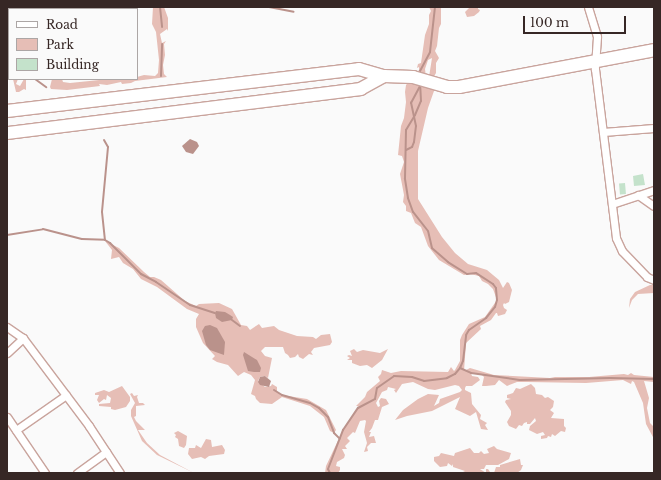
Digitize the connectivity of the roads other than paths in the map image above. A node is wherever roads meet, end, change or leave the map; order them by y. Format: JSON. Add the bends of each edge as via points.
{"nodes":[{"id":1,"x":588,"y":7,"type":"edge"},
{"id":2,"x":654,"y":50,"type":"edge"},
{"id":3,"x":596,"y":61,"type":"junction"},
{"id":4,"x":384,"y":76,"type":"junction"},
{"id":5,"x":7,"y":111,"type":"edge"},
{"id":6,"x":654,"y":128,"type":"edge"},
{"id":7,"x":603,"y":132,"type":"junction"},
{"id":8,"x":7,"y":133,"type":"edge"},
{"id":9,"x":654,"y":190,"type":"edge"},
{"id":10,"x":638,"y":195,"type":"junction"},
{"id":11,"x":612,"y":204,"type":"junction"},
{"id":12,"x":654,"y":206,"type":"edge"},
{"id":13,"x":654,"y":280,"type":"edge"},
{"id":14,"x":7,"y":327,"type":"edge"},
{"id":15,"x":23,"y":338,"type":"junction"},
{"id":16,"x":7,"y":353,"type":"edge"},
{"id":17,"x":66,"y":395,"type":"junction"},
{"id":18,"x":7,"y":418,"type":"edge"},
{"id":19,"x":16,"y":430,"type":"junction"},
{"id":20,"x":106,"y":452,"type":"junction"},
{"id":21,"x":45,"y":473,"type":"edge"},
{"id":22,"x":77,"y":473,"type":"edge"},
{"id":23,"x":120,"y":473,"type":"edge"}],
"edges":[{"from":1,"to":3,"type":"street","via":[[597,37]]},
{"from":2,"to":3,"type":"main road"},
{"from":3,"to":4,"type":"main road","via":[[459,87],[447,87],[413,77]]},
{"from":3,"to":7,"type":"street"},
{"from":4,"to":5,"type":"main road","via":[[358,69]]},
{"from":4,"to":8,"type":"main road","via":[[361,89]]},
{"from":6,"to":7,"type":"street"},
{"from":7,"to":11,"type":"street"},
{"from":9,"to":10,"type":"street"},
{"from":10,"to":11,"type":"street"},
{"from":10,"to":12,"type":"street"},
{"from":11,"to":13,"type":"street","via":[[616,238],[622,251]]},
{"from":14,"to":15,"type":"street"},
{"from":15,"to":16,"type":"street"},
{"from":15,"to":17,"type":"street"},
{"from":17,"to":19,"type":"street"},
{"from":17,"to":20,"type":"street"},
{"from":18,"to":19,"type":"street"},
{"from":19,"to":21,"type":"street"},
{"from":20,"to":22,"type":"street"},
{"from":20,"to":23,"type":"street"}]}
